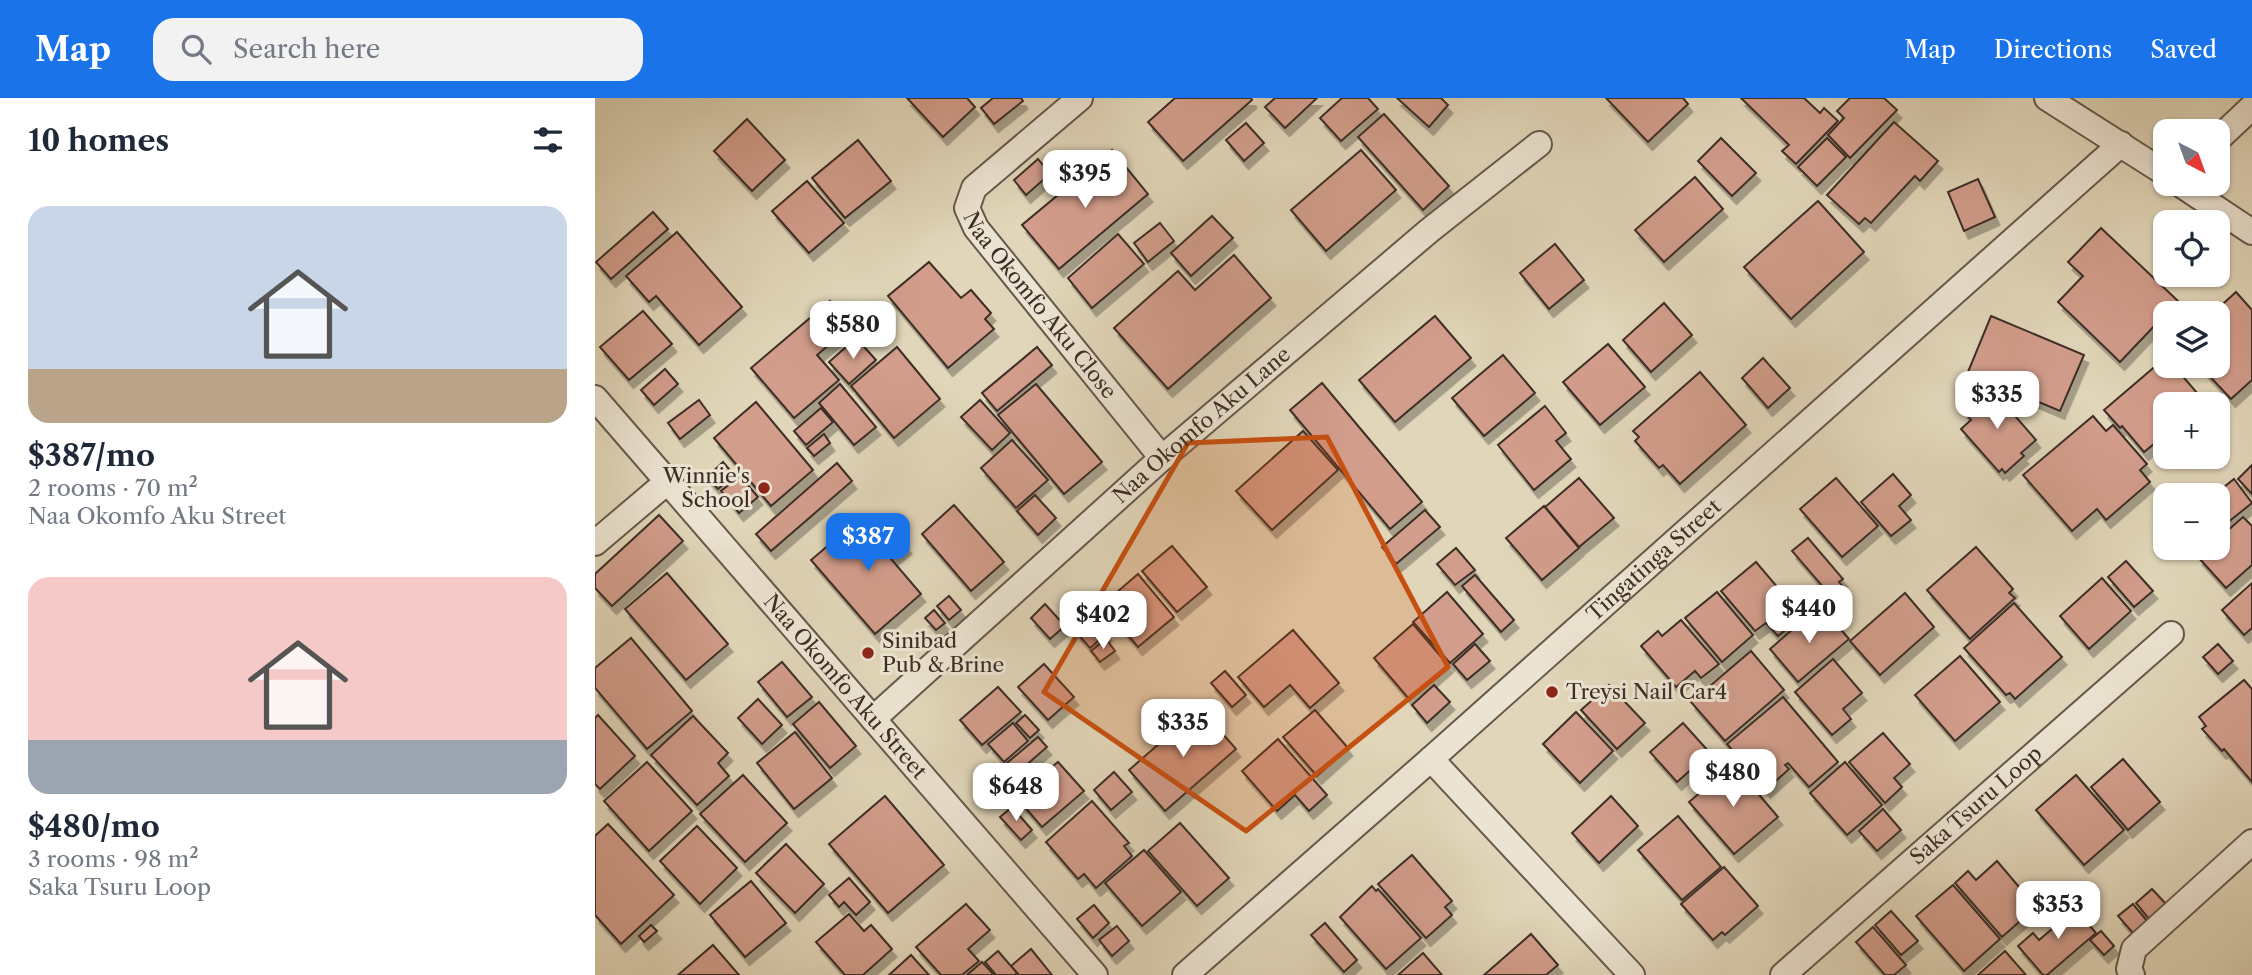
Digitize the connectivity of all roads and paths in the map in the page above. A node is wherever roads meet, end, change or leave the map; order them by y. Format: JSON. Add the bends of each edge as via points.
{"nodes":[{"id":1,"x":1080,"y":98,"type":"edge"},
{"id":2,"x":2047,"y":98,"type":"edge"},
{"id":3,"x":2252,"y":107,"type":"edge"},
{"id":4,"x":2230,"y":128,"type":"edge"},
{"id":5,"x":1539,"y":144,"type":"dead end"},
{"id":6,"x":2121,"y":144,"type":"junction"},
{"id":7,"x":2153,"y":165,"type":"edge"},
{"id":8,"x":2199,"y":196,"type":"edge"},
{"id":9,"x":2252,"y":232,"type":"edge"},
{"id":10,"x":595,"y":398,"type":"edge"},
{"id":11,"x":1163,"y":458,"type":"junction"},
{"id":12,"x":667,"y":482,"type":"junction"},
{"id":13,"x":595,"y":542,"type":"edge"},
{"id":14,"x":2171,"y":634,"type":"dead end"},
{"id":15,"x":873,"y":719,"type":"junction"},
{"id":16,"x":1431,"y":759,"type":"junction"},
{"id":17,"x":2252,"y":842,"type":"edge"},
{"id":18,"x":1095,"y":975,"type":"edge"},
{"id":19,"x":1185,"y":975,"type":"edge"},
{"id":20,"x":1632,"y":975,"type":"edge"},
{"id":21,"x":1783,"y":975,"type":"edge"},
{"id":22,"x":2132,"y":975,"type":"edge"}],
"edges":[{"from":1,"to":11,"type":"street","name":"Naa Okomfo Aku Close","via":[[974,188],[967,208],[976,228]]},
{"from":2,"to":6,"type":"street"},
{"from":3,"to":4,"type":"street"},
{"from":5,"to":11,"type":"street","name":"Naa Okomfo Aku Lane","via":[[1430,230]]},
{"from":6,"to":7,"type":"street"},
{"from":6,"to":16,"type":"street","name":"Tingatinga Street"},
{"from":8,"to":9,"type":"street"},
{"from":10,"to":12,"type":"street","name":"Naa Okomfo Aku Street"},
{"from":11,"to":15,"type":"street","name":"Naa Okomfo Aku Lane"},
{"from":12,"to":13,"type":"street"},
{"from":12,"to":15,"type":"street","name":"Naa Okomfo Aku Street"},
{"from":14,"to":21,"type":"street","name":"Saka Tsuru Loop"},
{"from":15,"to":18,"type":"street","name":"Naa Okomfo Aku Street"},
{"from":16,"to":19,"type":"street","name":"Tingatinga Street"},
{"from":16,"to":20,"type":"street"},
{"from":17,"to":22,"type":"street","via":[[2134,949]]}]}
